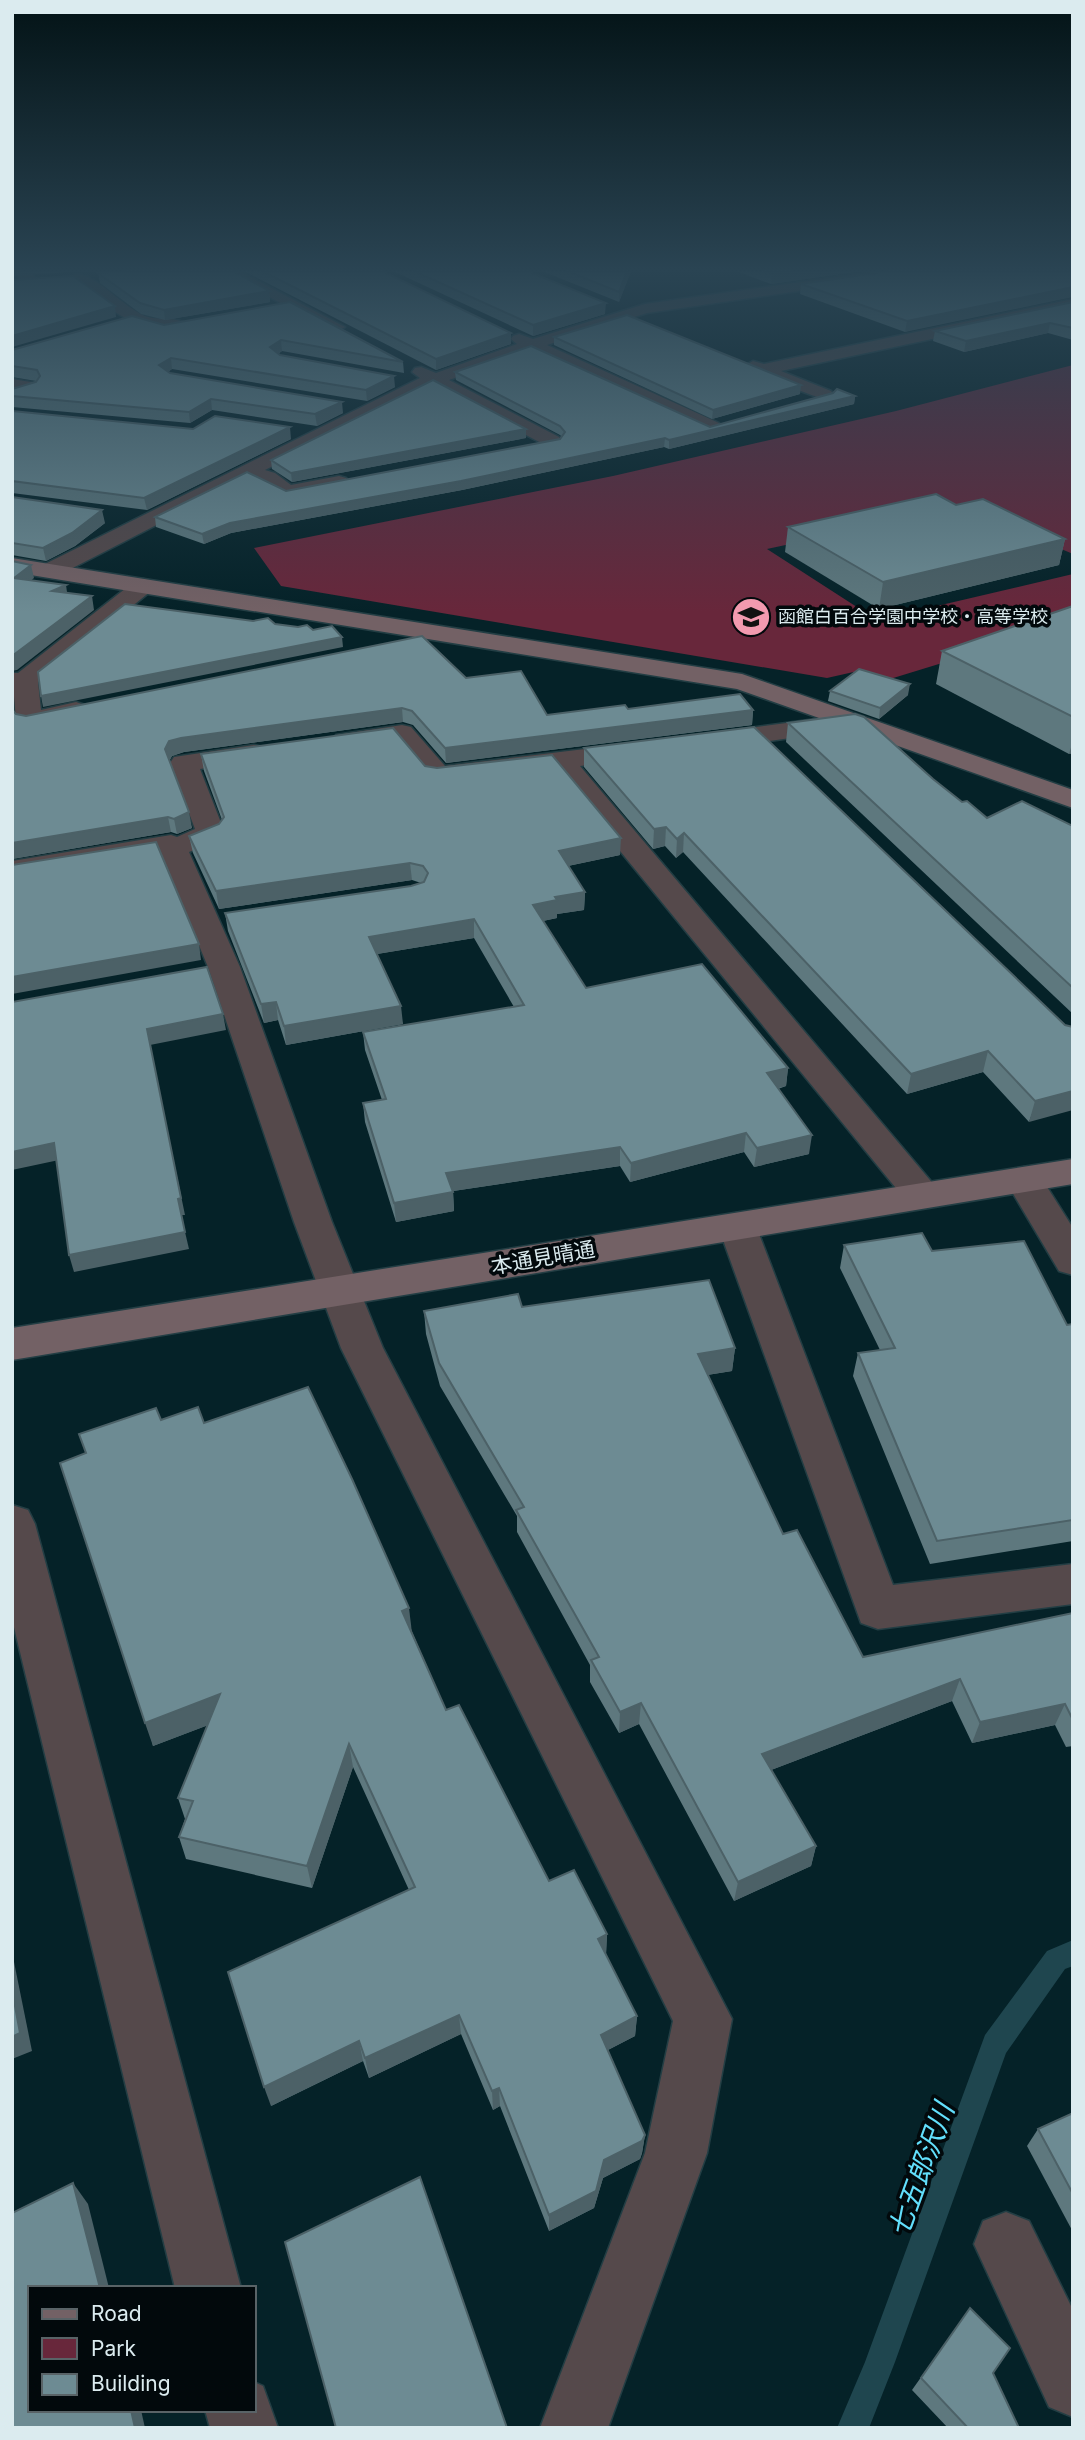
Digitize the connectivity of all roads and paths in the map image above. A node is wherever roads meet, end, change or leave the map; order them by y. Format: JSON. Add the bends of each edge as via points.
{"nodes":[{"id":1,"x":18,"y":385,"type":"edge"},
{"id":2,"x":420,"y":385,"type":"edge"},
{"id":3,"x":436,"y":385,"type":"edge"},
{"id":4,"x":617,"y":385,"type":"edge"},
{"id":5,"x":799,"y":385,"type":"edge"},
{"id":6,"x":12,"y":395,"type":"edge"},
{"id":7,"x":800,"y":402,"type":"edge"},
{"id":8,"x":344,"y":406,"type":"edge"},
{"id":9,"x":370,"y":410,"type":"junction"},
{"id":10,"x":735,"y":421,"type":"edge"},
{"id":11,"x":293,"y":431,"type":"edge"},
{"id":12,"x":320,"y":435,"type":"junction"},
{"id":13,"x":526,"y":446,"type":"edge"},
{"id":14,"x":246,"y":472,"type":"junction"},
{"id":15,"x":353,"y":479,"type":"edge"},
{"id":16,"x":108,"y":515,"type":"edge"},
{"id":17,"x":149,"y":520,"type":"junction"},
{"id":18,"x":12,"y":565,"type":"edge"},
{"id":19,"x":49,"y":571,"type":"junction"},
{"id":20,"x":143,"y":586,"type":"junction"},
{"id":21,"x":421,"y":630,"type":"junction"},
{"id":22,"x":389,"y":648,"type":"edge"},
{"id":23,"x":19,"y":680,"type":"edge"},
{"id":24,"x":96,"y":706,"type":"edge"},
{"id":25,"x":856,"y":722,"type":"junction"},
{"id":26,"x":760,"y":735,"type":"junction"},
{"id":27,"x":320,"y":744,"type":"edge"},
{"id":28,"x":693,"y":744,"type":"edge"},
{"id":29,"x":654,"y":749,"type":"edge"},
{"id":30,"x":279,"y":750,"type":"edge"},
{"id":31,"x":561,"y":761,"type":"junction"},
{"id":32,"x":789,"y":764,"type":"edge"},
{"id":33,"x":1073,"y":800,"type":"edge"},
{"id":34,"x":174,"y":848,"type":"junction"},
{"id":35,"x":12,"y":870,"type":"edge"},
{"id":36,"x":1073,"y":1171,"type":"edge"},
{"id":37,"x":1024,"y":1180,"type":"junction"},
{"id":38,"x":922,"y":1195,"type":"junction"},
{"id":39,"x":737,"y":1226,"type":"junction"},
{"id":40,"x":1073,"y":1261,"type":"edge"},
{"id":41,"x":338,"y":1293,"type":"junction"},
{"id":42,"x":12,"y":1343,"type":"edge"},
{"id":43,"x":12,"y":1524,"type":"edge"},
{"id":44,"x":1073,"y":1584,"type":"edge"},
{"id":45,"x":1006,"y":2244,"type":"dead end"},
{"id":46,"x":207,"y":2286,"type":"edge"},
{"id":47,"x":1073,"y":2383,"type":"edge"},
{"id":48,"x":574,"y":2428,"type":"edge"}],
"edges":[{"from":1,"to":6,"type":"street","via":[[32,387]]},
{"from":2,"to":9,"type":"street"},
{"from":3,"to":13,"type":"street","via":[[552,440]]},
{"from":4,"to":10,"type":"street","via":[[710,428]]},
{"from":5,"to":7,"type":"street","via":[[825,395]]},
{"from":8,"to":9,"type":"street"},
{"from":9,"to":12,"type":"street"},
{"from":11,"to":12,"type":"street"},
{"from":12,"to":14,"type":"street"},
{"from":14,"to":15,"type":"street","via":[[268,477],[287,492]]},
{"from":14,"to":17,"type":"street"},
{"from":16,"to":17,"type":"street"},
{"from":17,"to":19,"type":"street"},
{"from":18,"to":19,"type":"street"},
{"from":19,"to":20,"type":"street"},
{"from":20,"to":21,"type":"street"},
{"from":20,"to":23,"type":"street"},
{"from":21,"to":22,"type":"street"},
{"from":21,"to":25,"type":"street","via":[[741,682]]},
{"from":23,"to":24,"type":"street","via":[[29,720]]},
{"from":25,"to":26,"type":"street"},
{"from":25,"to":33,"type":"street"},
{"from":26,"to":28,"type":"street"},
{"from":26,"to":32,"type":"street"},
{"from":27,"to":31,"type":"street","via":[[402,733],[438,775]]},
{"from":29,"to":31,"type":"street"},
{"from":30,"to":34,"type":"street","via":[[184,763],[211,833]]},
{"from":31,"to":38,"type":"street"},
{"from":34,"to":35,"type":"street","via":[[171,844]]},
{"from":34,"to":41,"type":"street","via":[[219,921],[210,971]]},
{"from":36,"to":37,"type":"street","name":"本通見晴通"},
{"from":37,"to":38,"type":"street","name":"本通見晴通"},
{"from":37,"to":40,"type":"street"},
{"from":38,"to":39,"type":"street","name":"本通見晴通"},
{"from":39,"to":41,"type":"street","name":"本通見晴通"},
{"from":39,"to":44,"type":"street","via":[[878,1608]]},
{"from":41,"to":42,"type":"street","name":"本通見晴通"},
{"from":41,"to":48,"type":"street","via":[[703,2019],[676,2153]]},
{"from":43,"to":46,"type":"street"},
{"from":45,"to":47,"type":"street"}]}
